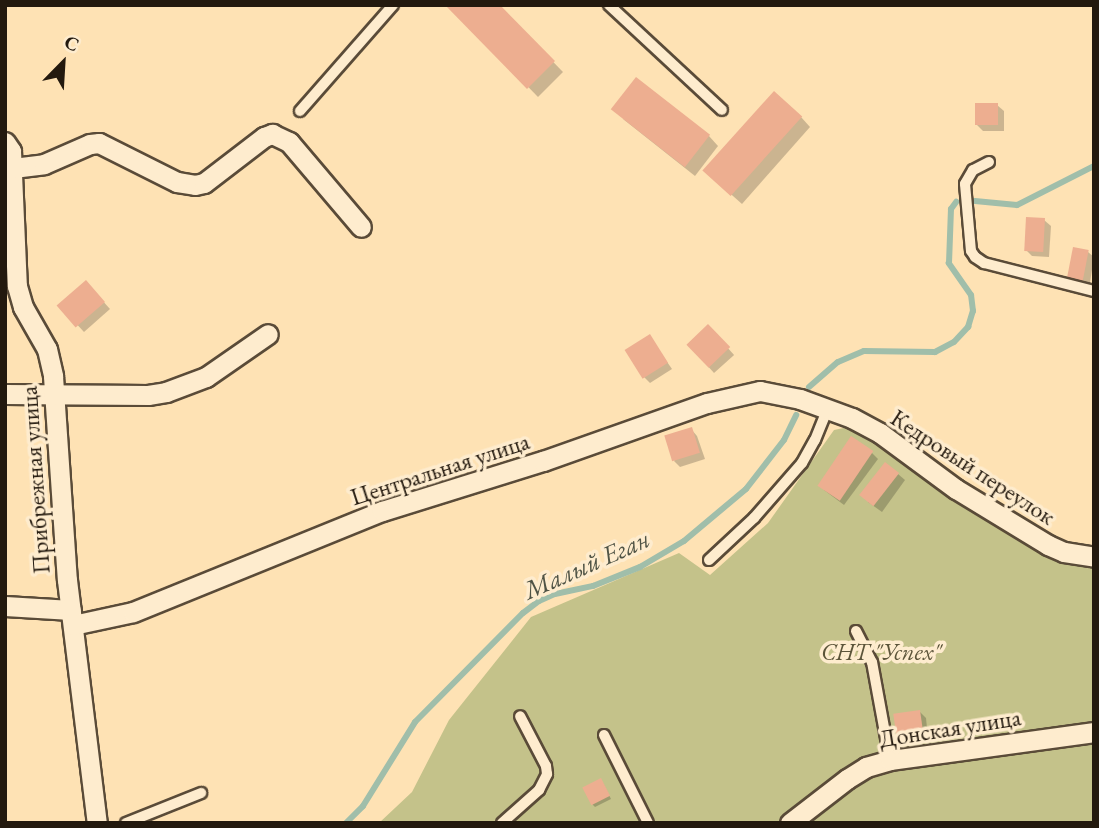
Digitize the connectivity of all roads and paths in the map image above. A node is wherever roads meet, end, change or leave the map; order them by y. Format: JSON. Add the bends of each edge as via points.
{"nodes":[{"id":1,"x":393,"y":5,"type":"edge"},
{"id":2,"x":609,"y":5,"type":"edge"},
{"id":3,"x":722,"y":110,"type":"dead end"},
{"id":4,"x":300,"y":111,"type":"dead end"},
{"id":5,"x":5,"y":142,"type":"edge"},
{"id":6,"x":989,"y":162,"type":"dead end"},
{"id":7,"x":13,"y":168,"type":"junction"},
{"id":8,"x":361,"y":228,"type":"dead end"},
{"id":9,"x":1094,"y":291,"type":"edge"},
{"id":10,"x":268,"y":334,"type":"dead end"},
{"id":11,"x":54,"y":393,"type":"junction"},
{"id":12,"x":5,"y":394,"type":"edge"},
{"id":13,"x":828,"y":408,"type":"junction"},
{"id":14,"x":1094,"y":557,"type":"edge"},
{"id":15,"x":709,"y":560,"type":"dead end"},
{"id":16,"x":5,"y":606,"type":"edge"},
{"id":17,"x":72,"y":617,"type":"junction"},
{"id":18,"x":856,"y":631,"type":"dead end"},
{"id":19,"x":520,"y":716,"type":"dead end"},
{"id":20,"x":1094,"y":732,"type":"edge"},
{"id":21,"x":604,"y":735,"type":"dead end"},
{"id":22,"x":890,"y":760,"type":"junction"},
{"id":23,"x":201,"y":793,"type":"dead end"},
{"id":24,"x":97,"y":823,"type":"edge"},
{"id":25,"x":126,"y":823,"type":"edge"},
{"id":26,"x":502,"y":823,"type":"edge"},
{"id":27,"x":648,"y":823,"type":"edge"},
{"id":28,"x":790,"y":823,"type":"edge"}],
"edges":[{"from":1,"to":4,"type":"lane"},
{"from":2,"to":3,"type":"lane"},
{"from":5,"to":7,"type":"street","name":"Прибрежная улица"},
{"from":6,"to":9,"type":"lane","via":[[969,175],[964,193],[975,257]]},
{"from":7,"to":8,"type":"street","via":[[44,164],[99,143],[177,182],[195,185],[272,134],[289,142]]},
{"from":7,"to":11,"type":"street","name":"Прибрежная улица","via":[[18,286],[23,307],[47,349]]},
{"from":10,"to":11,"type":"street","via":[[206,377],[166,392]]},
{"from":11,"to":12,"type":"street"},
{"from":11,"to":17,"type":"street","name":"Прибрежная улица"},
{"from":13,"to":14,"type":"street","name":"Кедровый переулок","via":[[880,433],[956,489],[1048,545]]},
{"from":13,"to":15,"type":"lane","via":[[802,463]]},
{"from":13,"to":17,"type":"street","name":"Центральная улица","via":[[760,391],[716,400],[543,461],[382,510],[133,612]]},
{"from":16,"to":17,"type":"street","name":"Центральная улица"},
{"from":17,"to":24,"type":"street","name":"Прибрежная улица"},
{"from":18,"to":22,"type":"lane","via":[[872,662]]},
{"from":19,"to":26,"type":"lane","via":[[547,774],[539,790]]},
{"from":20,"to":22,"type":"street","name":"Донская улица"},
{"from":21,"to":27,"type":"lane"},
{"from":22,"to":28,"type":"street","name":"Донская улица","via":[[866,767]]},
{"from":23,"to":25,"type":"lane"}]}
